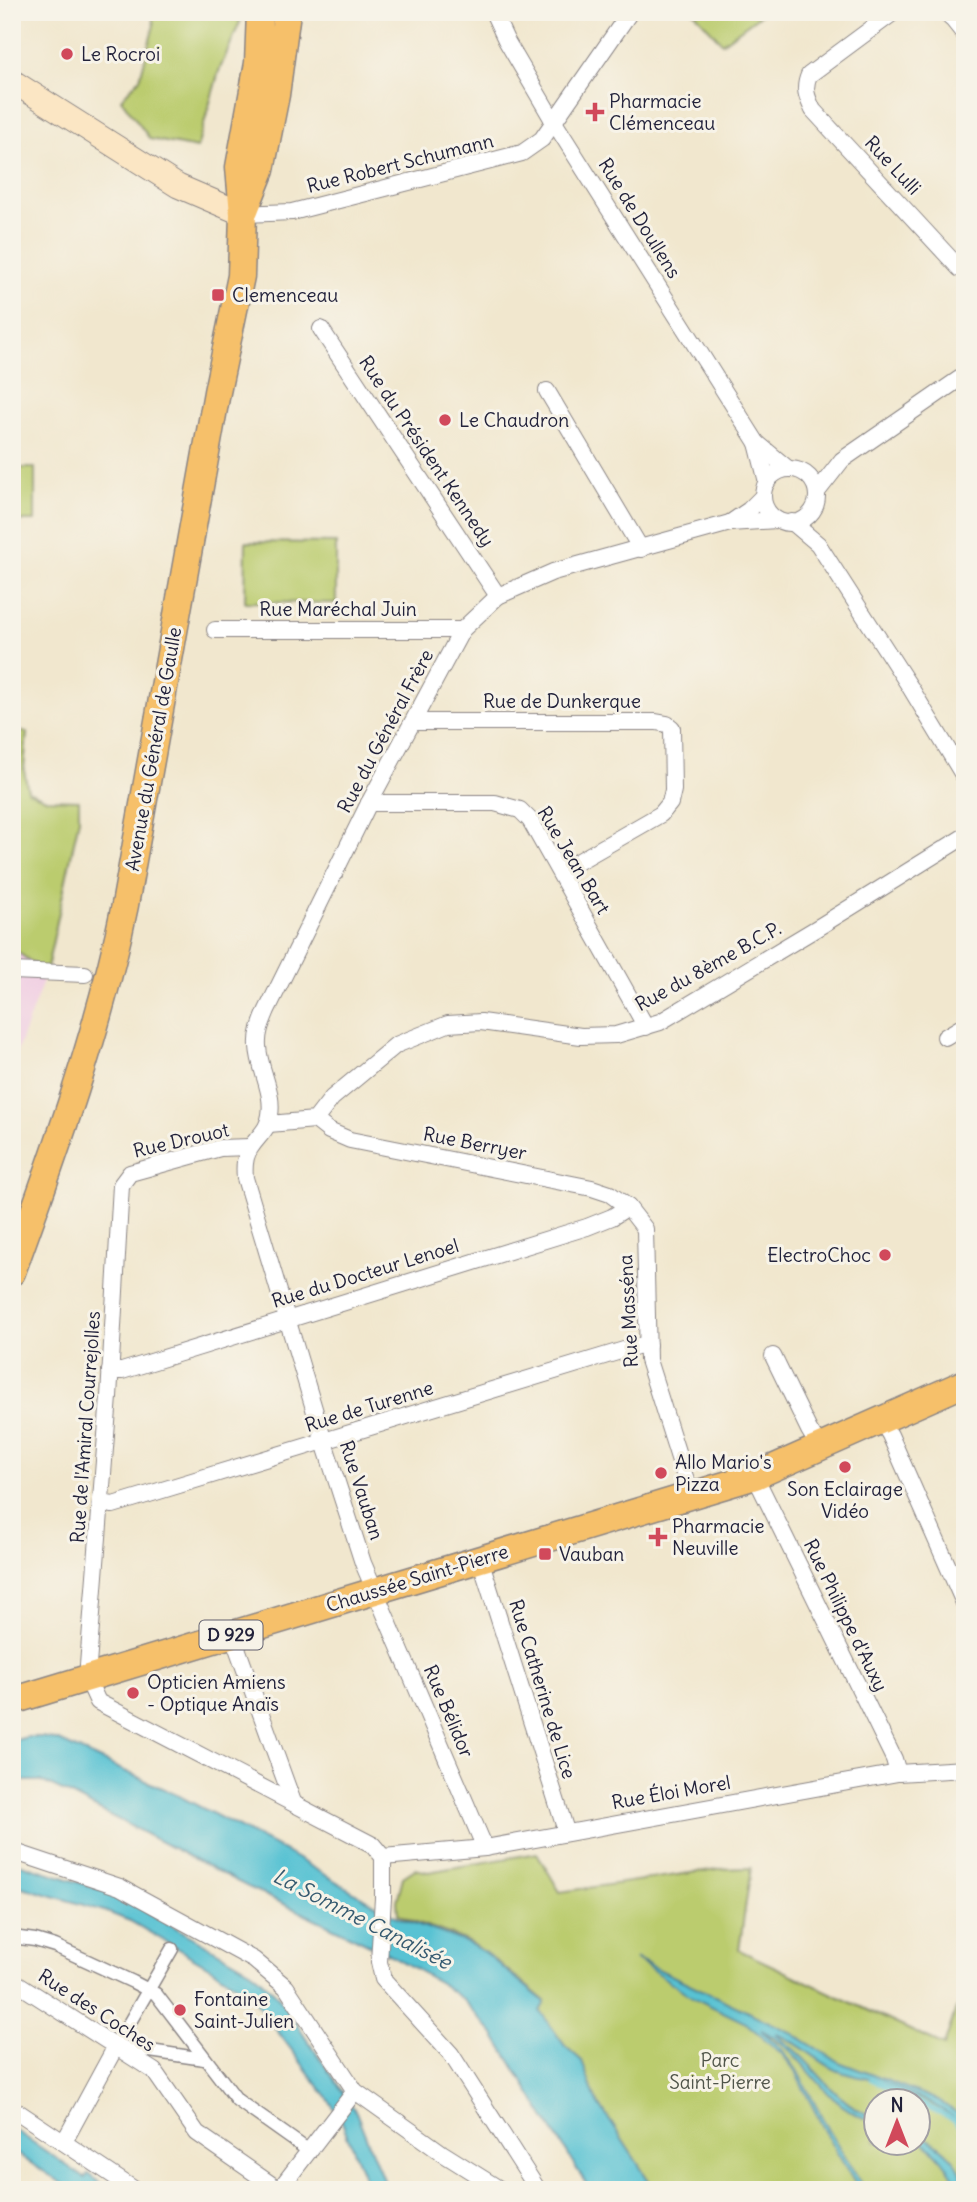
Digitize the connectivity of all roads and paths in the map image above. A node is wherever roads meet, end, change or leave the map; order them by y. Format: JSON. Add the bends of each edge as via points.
{"nodes":[{"id":1,"x":260,"y":12,"type":"edge"},
{"id":2,"x":287,"y":12,"type":"edge"},
{"id":3,"x":493,"y":12,"type":"edge"},
{"id":4,"x":630,"y":12,"type":"edge"},
{"id":5,"x":894,"y":12,"type":"edge"},
{"id":6,"x":944,"y":12,"type":"edge"},
{"id":7,"x":965,"y":35,"type":"edge"},
{"id":8,"x":12,"y":81,"type":"edge"},
{"id":9,"x":554,"y":122,"type":"junction"},
{"id":10,"x":232,"y":210,"type":"junction"},
{"id":11,"x":962,"y":267,"type":"edge"},
{"id":12,"x":321,"y":329,"type":"dead end"},
{"id":13,"x":965,"y":375,"type":"edge"},
{"id":14,"x":547,"y":391,"type":"dead end"},
{"id":15,"x":757,"y":443,"type":"junction"},
{"id":16,"x":842,"y":460,"type":"junction"},
{"id":17,"x":794,"y":469,"type":"junction"},
{"id":18,"x":765,"y":489,"type":"junction"},
{"id":19,"x":817,"y":492,"type":"junction"},
{"id":20,"x":810,"y":514,"type":"junction"},
{"id":21,"x":785,"y":521,"type":"junction"},
{"id":22,"x":730,"y":523,"type":"junction"},
{"id":23,"x":818,"y":544,"type":"junction"},
{"id":24,"x":641,"y":549,"type":"junction"},
{"id":25,"x":498,"y":596,"type":"junction"},
{"id":26,"x":215,"y":631,"type":"dead end"},
{"id":27,"x":462,"y":631,"type":"junction"},
{"id":28,"x":413,"y":722,"type":"junction"},
{"id":29,"x":965,"y":778,"type":"edge"},
{"id":30,"x":369,"y":803,"type":"junction"},
{"id":31,"x":965,"y":835,"type":"edge"},
{"id":32,"x":560,"y":872,"type":"junction"},
{"id":33,"x":12,"y":971,"type":"edge"},
{"id":34,"x":85,"y":974,"type":"dead end"},
{"id":35,"x":965,"y":1025,"type":"edge"},
{"id":36,"x":646,"y":1027,"type":"junction"},
{"id":37,"x":945,"y":1037,"type":"dead end"},
{"id":38,"x":315,"y":1120,"type":"junction"},
{"id":39,"x":268,"y":1124,"type":"junction"},
{"id":40,"x":250,"y":1147,"type":"junction"},
{"id":41,"x":123,"y":1179,"type":"joint"},
{"id":42,"x":628,"y":1207,"type":"junction"},
{"id":43,"x":12,"y":1272,"type":"edge"},
{"id":44,"x":288,"y":1319,"type":"junction"},
{"id":45,"x":648,"y":1346,"type":"junction"},
{"id":46,"x":773,"y":1356,"type":"dead end"},
{"id":47,"x":110,"y":1371,"type":"junction"},
{"id":48,"x":965,"y":1383,"type":"edge"},
{"id":49,"x":881,"y":1420,"type":"junction"},
{"id":50,"x":324,"y":1442,"type":"junction"},
{"id":51,"x":820,"y":1448,"type":"junction"},
{"id":52,"x":755,"y":1476,"type":"junction"},
{"id":53,"x":693,"y":1495,"type":"junction"},
{"id":54,"x":101,"y":1503,"type":"junction"},
{"id":55,"x":480,"y":1559,"type":"junction"},
{"id":56,"x":374,"y":1591,"type":"junction"},
{"id":57,"x":965,"y":1605,"type":"edge"},
{"id":58,"x":232,"y":1634,"type":"junction"},
{"id":59,"x":87,"y":1678,"type":"junction"},
{"id":60,"x":12,"y":1701,"type":"edge"},
{"id":61,"x":965,"y":1769,"type":"edge"},
{"id":62,"x":898,"y":1773,"type":"junction"},
{"id":63,"x":293,"y":1802,"type":"junction"},
{"id":64,"x":566,"y":1832,"type":"junction"},
{"id":65,"x":485,"y":1848,"type":"junction"},
{"id":66,"x":12,"y":1852,"type":"edge"},
{"id":67,"x":383,"y":1857,"type":"junction"},
{"id":68,"x":12,"y":1937,"type":"edge"},
{"id":69,"x":172,"y":1949,"type":"dead end"},
{"id":70,"x":12,"y":1980,"type":"edge"},
{"id":71,"x":149,"y":1990,"type":"junction"},
{"id":72,"x":116,"y":2046,"type":"junction"},
{"id":73,"x":204,"y":2059,"type":"junction"},
{"id":74,"x":355,"y":2091,"type":"junction"},
{"id":75,"x":12,"y":2108,"type":"edge"},
{"id":76,"x":64,"y":2142,"type":"junction"},
{"id":77,"x":309,"y":2151,"type":"junction"},
{"id":78,"x":135,"y":2190,"type":"edge"},
{"id":79,"x":279,"y":2190,"type":"edge"},
{"id":80,"x":501,"y":2190,"type":"edge"},
{"id":81,"x":538,"y":2190,"type":"edge"}],
"edges":[{"from":1,"to":10,"type":"main road","via":[[258,63]]},
{"from":2,"to":10,"type":"main road","via":[[261,170]]},
{"from":3,"to":9,"type":"street","name":"Rue de Doullens"},
{"from":4,"to":9,"type":"street","name":"Rue Robert Schumann"},
{"from":5,"to":11,"type":"street","name":"Rue Lulli","via":[[809,75],[806,95],[813,110]]},
{"from":6,"to":7,"type":"street"},
{"from":8,"to":10,"type":"main road","via":[[178,186]]},
{"from":9,"to":10,"type":"street","name":"Rue Robert Schumann","via":[[542,139],[522,153],[292,212]]},
{"from":9,"to":15,"type":"street","name":"Rue de Doullens"},
{"from":10,"to":43,"type":"main road","name":"Avenue du Général de Gaulle","via":[[241,276],[113,962],[70,1113]]},
{"from":12,"to":25,"type":"street","name":"Rue du Président Kennedy"},
{"from":13,"to":16,"type":"street"},
{"from":14,"to":24,"type":"street"},
{"from":15,"to":17,"type":"street","name":"Rue de Doullens"},
{"from":15,"to":18,"type":"street","name":"Rue de Doullens"},
{"from":16,"to":17,"type":"street"},
{"from":16,"to":19,"type":"street"},
{"from":17,"to":18,"type":"street","via":[[779,471]]},
{"from":17,"to":19,"type":"street","via":[[809,476]]},
{"from":18,"to":21,"type":"street","via":[[765,506]]},
{"from":18,"to":22,"type":"street","name":"Rue du Général Frère","via":[[749,510]]},
{"from":19,"to":20,"type":"street"},
{"from":20,"to":21,"type":"street"},
{"from":20,"to":23,"type":"street"},
{"from":21,"to":22,"type":"street","name":"Rue du Général Frère"},
{"from":21,"to":23,"type":"street"},
{"from":22,"to":24,"type":"street","name":"Rue du Général Frère"},
{"from":23,"to":29,"type":"street"},
{"from":24,"to":25,"type":"street","name":"Rue du Général Frère","via":[[552,572]]},
{"from":25,"to":27,"type":"street","name":"Rue du Général Frère"},
{"from":26,"to":27,"type":"street","name":"Rue Maréchal Juin"},
{"from":27,"to":28,"type":"street","name":"Rue du Général Frère"},
{"from":28,"to":30,"type":"street","name":"Rue du Général Frère"},
{"from":28,"to":32,"type":"street","name":"Rue de Dunkerque","via":[[656,722],[672,728],[670,803],[661,814]]},
{"from":30,"to":32,"type":"street","name":"Rue Jean Bart","via":[[510,806],[530,820]]},
{"from":30,"to":39,"type":"street","name":"Rue du Général Frère","via":[[259,1030],[258,1047],[271,1102]]},
{"from":31,"to":36,"type":"street","name":"Rue du 8ème B.C.P."},
{"from":32,"to":36,"type":"street","name":"Rue Jean Bart"},
{"from":33,"to":34,"type":"street"},
{"from":35,"to":37,"type":"street"},
{"from":36,"to":38,"type":"street","name":"Rue du 8ème B.C.P.","via":[[616,1035],[581,1036],[481,1022],[448,1024],[396,1045],[332,1098]]},
{"from":38,"to":39,"type":"street"},
{"from":38,"to":42,"type":"street","name":"Rue Berryer","via":[[350,1140],[592,1188]]},
{"from":39,"to":40,"type":"street"},
{"from":40,"to":41,"type":"street","name":"Rue Drouot","via":[[220,1148],[130,1173]]},
{"from":40,"to":44,"type":"street","name":"Rue Vauban","via":[[245,1178]]},
{"from":41,"to":47,"type":"street","name":"Rue de l'Amiral Courrejolles"},
{"from":42,"to":44,"type":"street","name":"Rue du Docteur Lenoel","via":[[587,1227]]},
{"from":42,"to":45,"type":"street","name":"Rue Masséna","via":[[645,1229]]},
{"from":44,"to":47,"type":"street","name":"Rue du Docteur Lenoel"},
{"from":44,"to":50,"type":"street","name":"Rue Vauban"},
{"from":45,"to":50,"type":"street","name":"Rue de Turenne"},
{"from":45,"to":53,"type":"street","name":"Rue Masséna","via":[[648,1360]]},
{"from":46,"to":51,"type":"street"},
{"from":47,"to":54,"type":"street","name":"Rue de l'Amiral Courrejolles"},
{"from":48,"to":49,"type":"main road","name":"Chaussée Saint-Pierre","number":"D 929"},
{"from":49,"to":51,"type":"main road","name":"Chaussée Saint-Pierre","number":"D 929"},
{"from":49,"to":57,"type":"street"},
{"from":50,"to":54,"type":"street","name":"Rue de Turenne","via":[[113,1505]]},
{"from":50,"to":56,"type":"street","name":"Rue Vauban"},
{"from":51,"to":52,"type":"main road","name":"Chaussée Saint-Pierre","number":"D 929"},
{"from":52,"to":53,"type":"main road","name":"Chaussée Saint-Pierre","number":"D 929"},
{"from":52,"to":62,"type":"street","name":"Rue Philippe d'Auxy"},
{"from":53,"to":55,"type":"main road","name":"Chaussée Saint-Pierre","number":"D 929"},
{"from":54,"to":59,"type":"street","name":"Rue de l'Amiral Courrejolles"},
{"from":55,"to":56,"type":"main road","name":"Chaussée Saint-Pierre","number":"D 929"},
{"from":55,"to":64,"type":"street","name":"Rue Catherine de Lice"},
{"from":56,"to":58,"type":"main road","name":"Chaussée Saint-Pierre","number":"D 929"},
{"from":56,"to":65,"type":"street","name":"Rue Bélidor"},
{"from":58,"to":59,"type":"main road","name":"Chaussée Saint-Pierre","number":"D 929"},
{"from":58,"to":63,"type":"street"},
{"from":59,"to":60,"type":"main road","name":"Chaussée Saint-Pierre","number":"D 929"},
{"from":59,"to":63,"type":"street","via":[[98,1702]]},
{"from":61,"to":62,"type":"street","name":"Rue Éloi Morel"},
{"from":62,"to":64,"type":"street","name":"Rue Éloi Morel"},
{"from":63,"to":67,"type":"street","via":[[373,1845]]},
{"from":64,"to":65,"type":"street","name":"Rue Éloi Morel"},
{"from":65,"to":67,"type":"street","name":"Rue Éloi Morel"},
{"from":66,"to":74,"type":"street","via":[[120,1887],[254,1960],[286,1987]]},
{"from":67,"to":81,"type":"street","via":[[379,1962],[383,1979],[451,2054]]},
{"from":68,"to":71,"type":"street","via":[[55,1946]]},
{"from":69,"to":71,"type":"street"},
{"from":70,"to":72,"type":"street","name":"Rue des Coches"},
{"from":71,"to":72,"type":"street"},
{"from":71,"to":73,"type":"street"},
{"from":72,"to":73,"type":"street"},
{"from":72,"to":76,"type":"street"},
{"from":72,"to":79,"type":"street","name":"Rue des Coches","via":[[154,2071],[197,2133]]},
{"from":73,"to":77,"type":"street","via":[[237,2100]]},
{"from":74,"to":77,"type":"street"},
{"from":74,"to":80,"type":"street"},
{"from":75,"to":76,"type":"street"},
{"from":76,"to":78,"type":"street"},
{"from":77,"to":79,"type":"street"}]}
